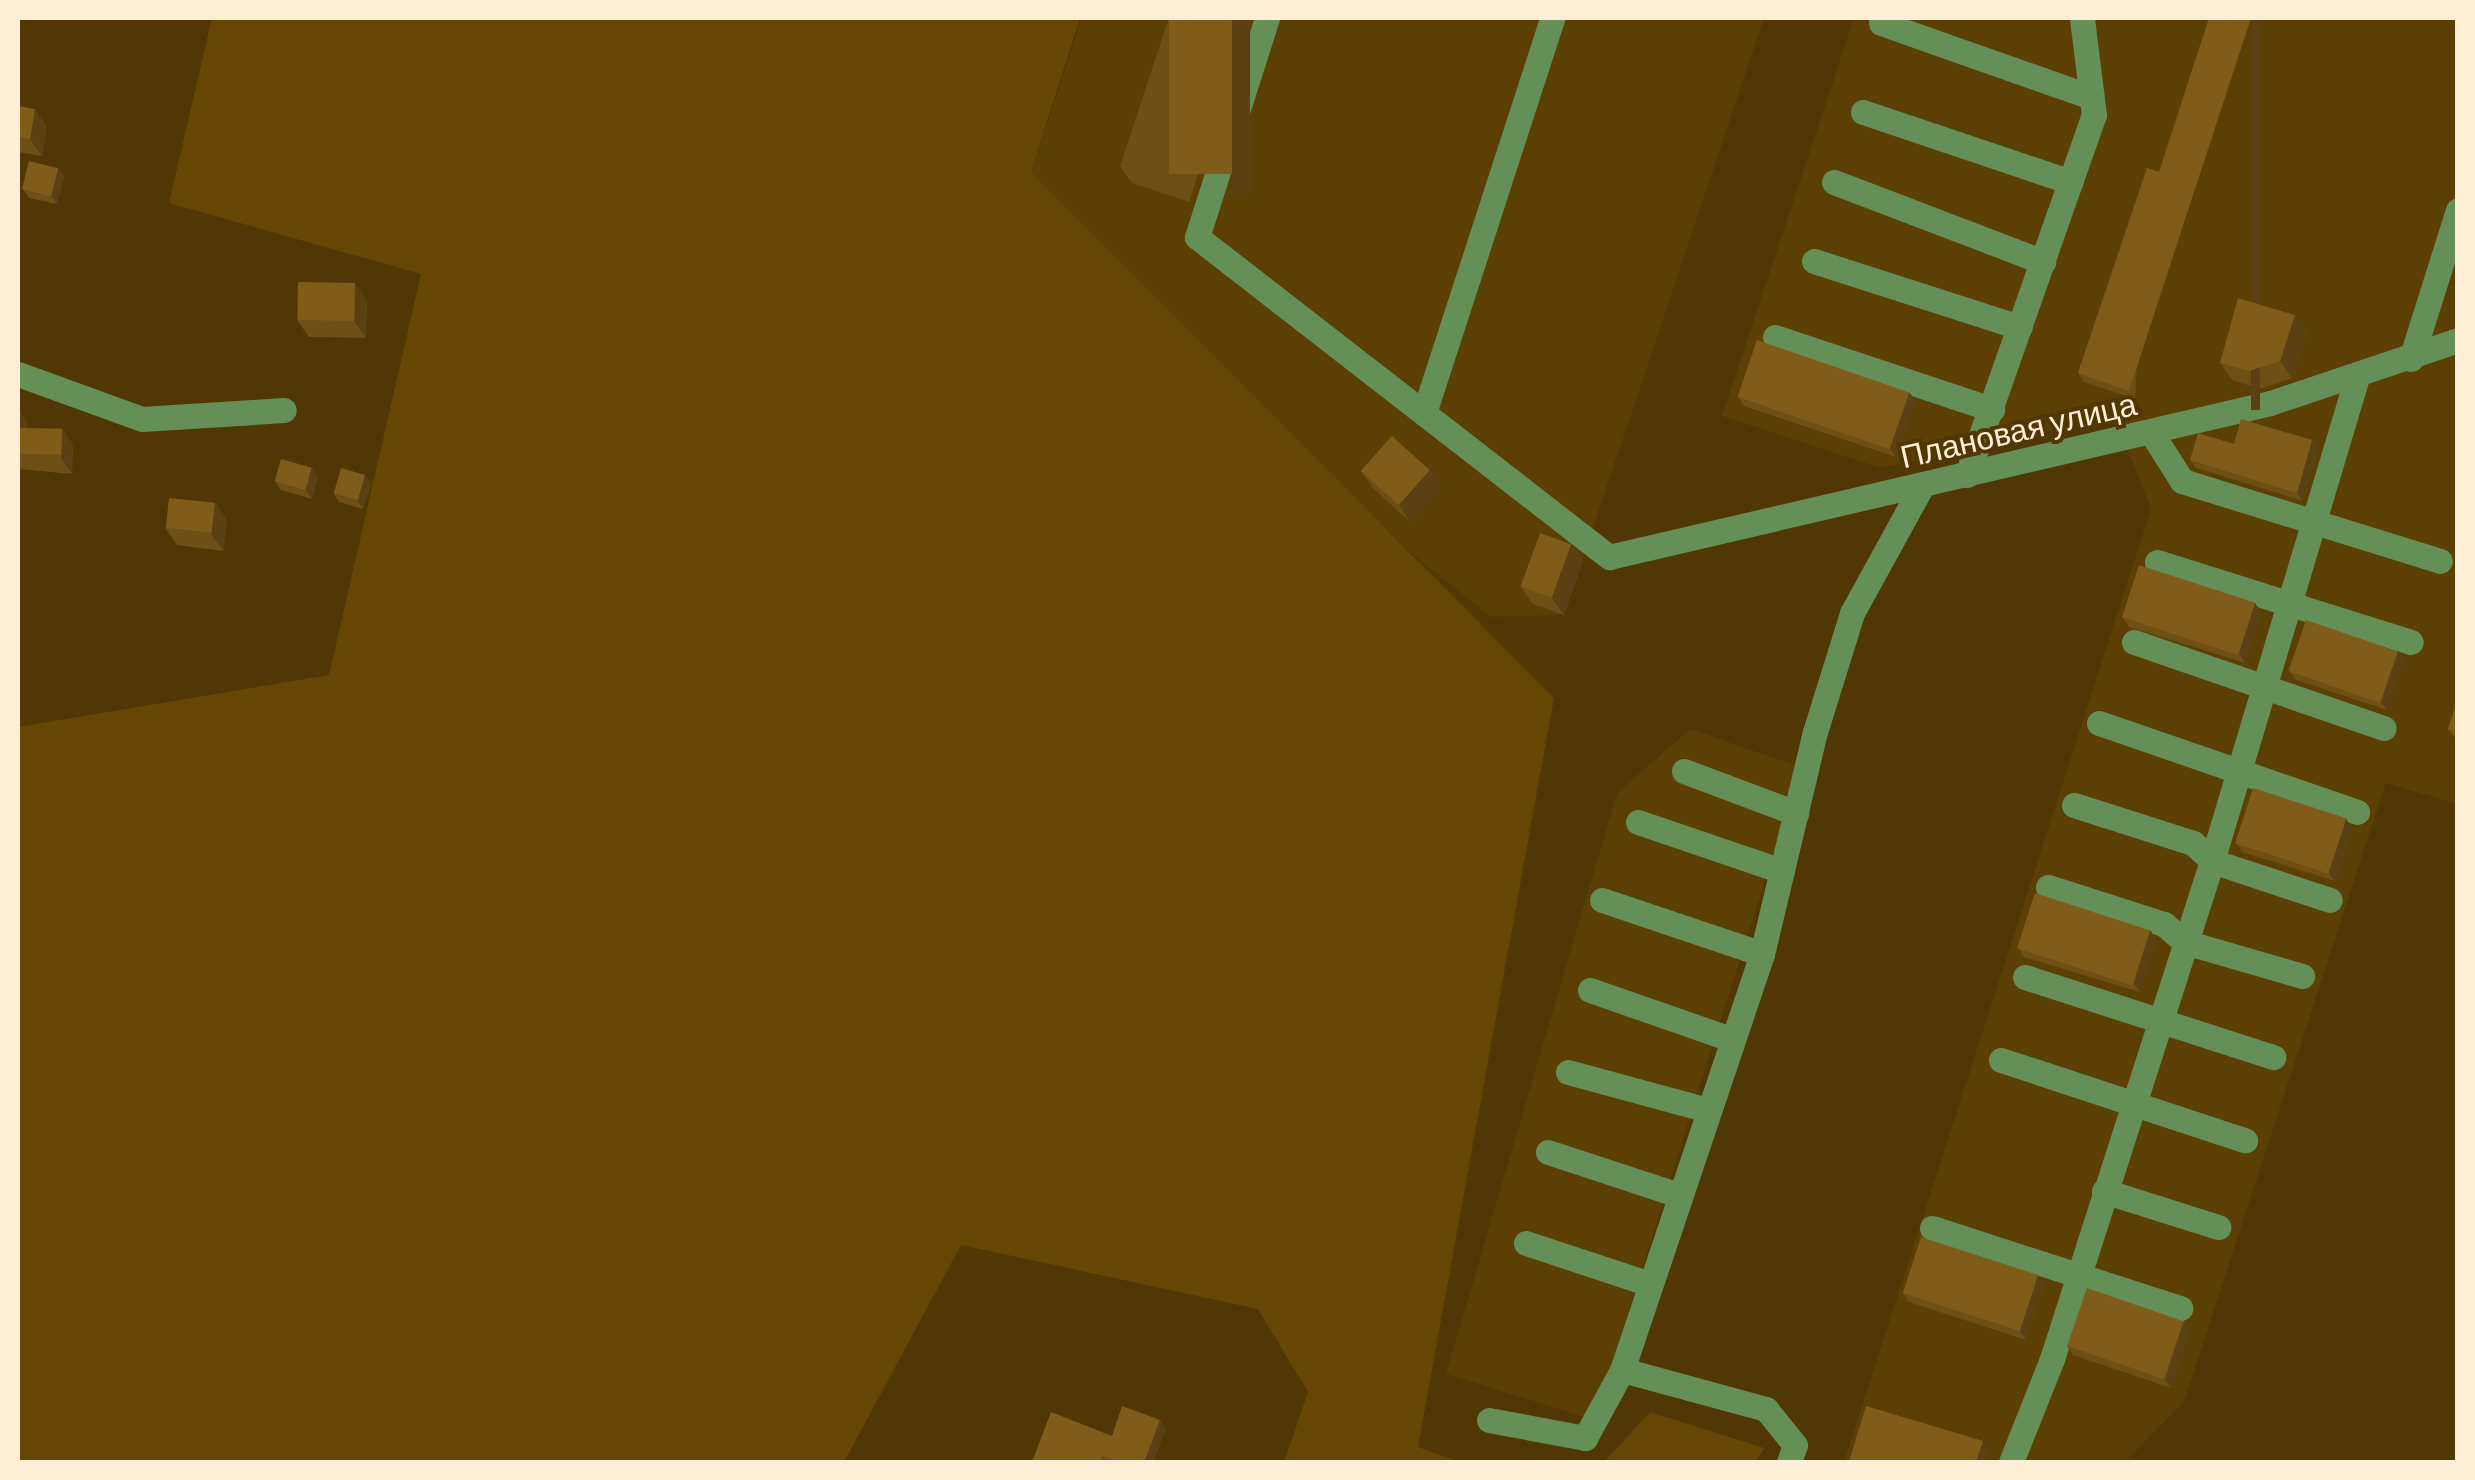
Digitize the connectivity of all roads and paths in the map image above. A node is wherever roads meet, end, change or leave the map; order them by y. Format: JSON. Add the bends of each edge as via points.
{"nodes":[{"id":1,"x":1267,"y":18,"type":"edge"},
{"id":2,"x":1552,"y":18,"type":"edge"},
{"id":3,"x":2082,"y":18,"type":"edge"},
{"id":4,"x":1881,"y":23,"type":"dead end"},
{"id":5,"x":2091,"y":97,"type":"junction"},
{"id":6,"x":1863,"y":112,"type":"dead end"},
{"id":7,"x":1834,"y":182,"type":"dead end"},
{"id":8,"x":2071,"y":182,"type":"junction"},
{"id":9,"x":2458,"y":210,"type":"edge"},
{"id":10,"x":1814,"y":261,"type":"dead end"},
{"id":11,"x":2043,"y":262,"type":"junction"},
{"id":12,"x":2020,"y":327,"type":"junction"},
{"id":13,"x":1775,"y":337,"type":"dead end"},
{"id":14,"x":2458,"y":340,"type":"edge"},
{"id":15,"x":2411,"y":359,"type":"junction"},
{"id":16,"x":18,"y":374,"type":"edge"},
{"id":17,"x":2358,"y":377,"type":"junction"},
{"id":18,"x":284,"y":410,"type":"dead end"},
{"id":19,"x":1992,"y":410,"type":"junction"},
{"id":20,"x":1424,"y":413,"type":"junction"},
{"id":21,"x":2151,"y":432,"type":"junction"},
{"id":22,"x":1967,"y":475,"type":"junction"},
{"id":23,"x":1922,"y":484,"type":"junction"},
{"id":24,"x":2312,"y":520,"type":"junction"},
{"id":25,"x":2440,"y":560,"type":"dead end"},
{"id":26,"x":2157,"y":562,"type":"dead end"},
{"id":27,"x":2288,"y":605,"type":"junction"},
{"id":28,"x":2134,"y":642,"type":"dead end"},
{"id":29,"x":2411,"y":642,"type":"dead end"},
{"id":30,"x":2263,"y":686,"type":"junction"},
{"id":31,"x":2098,"y":723,"type":"dead end"},
{"id":32,"x":2384,"y":728,"type":"dead end"},
{"id":33,"x":2240,"y":770,"type":"junction"},
{"id":34,"x":1684,"y":772,"type":"dead end"},
{"id":35,"x":2074,"y":805,"type":"dead end"},
{"id":36,"x":2357,"y":812,"type":"dead end"},
{"id":37,"x":1796,"y":813,"type":"junction"},
{"id":38,"x":1638,"y":822,"type":"dead end"},
{"id":39,"x":2212,"y":861,"type":"junction"},
{"id":40,"x":1782,"y":871,"type":"junction"},
{"id":41,"x":2048,"y":887,"type":"dead end"},
{"id":42,"x":1602,"y":900,"type":"dead end"},
{"id":43,"x":2330,"y":900,"type":"dead end"},
{"id":44,"x":2185,"y":942,"type":"junction"},
{"id":45,"x":1762,"y":954,"type":"junction"},
{"id":46,"x":2302,"y":976,"type":"dead end"},
{"id":47,"x":2025,"y":977,"type":"dead end"},
{"id":48,"x":1590,"y":990,"type":"dead end"},
{"id":49,"x":2158,"y":1020,"type":"junction"},
{"id":50,"x":1731,"y":1039,"type":"junction"},
{"id":51,"x":2273,"y":1057,"type":"dead end"},
{"id":52,"x":2000,"y":1060,"type":"dead end"},
{"id":53,"x":1568,"y":1072,"type":"dead end"},
{"id":54,"x":2133,"y":1106,"type":"junction"},
{"id":55,"x":1708,"y":1110,"type":"junction"},
{"id":56,"x":2245,"y":1140,"type":"dead end"},
{"id":57,"x":1548,"y":1152,"type":"dead end"},
{"id":58,"x":2104,"y":1192,"type":"junction"},
{"id":59,"x":1679,"y":1196,"type":"junction"},
{"id":60,"x":1932,"y":1228,"type":"dead end"},
{"id":61,"x":2218,"y":1228,"type":"dead end"},
{"id":62,"x":1526,"y":1243,"type":"dead end"},
{"id":63,"x":2078,"y":1274,"type":"junction"},
{"id":64,"x":1650,"y":1284,"type":"junction"},
{"id":65,"x":2180,"y":1308,"type":"dead end"},
{"id":66,"x":1622,"y":1370,"type":"junction"},
{"id":67,"x":1489,"y":1420,"type":"dead end"},
{"id":68,"x":1585,"y":1438,"type":"junction"},
{"id":69,"x":1572,"y":1462,"type":"edge"},
{"id":70,"x":1790,"y":1462,"type":"edge"},
{"id":71,"x":2011,"y":1462,"type":"edge"}],
"edges":[{"from":1,"to":20,"type":"street","via":[[1197,236]]},
{"from":2,"to":20,"type":"street"},
{"from":3,"to":5,"type":"street"},
{"from":4,"to":5,"type":"street"},
{"from":5,"to":8,"type":"street","via":[[2094,115]]},
{"from":6,"to":8,"type":"street"},
{"from":7,"to":11,"type":"street"},
{"from":8,"to":11,"type":"street"},
{"from":9,"to":15,"type":"street"},
{"from":10,"to":12,"type":"street"},
{"from":11,"to":12,"type":"street"},
{"from":12,"to":19,"type":"street"},
{"from":13,"to":19,"type":"street"},
{"from":14,"to":15,"type":"street","name":"Плановая улица"},
{"from":15,"to":17,"type":"street","name":"Плановая улица"},
{"from":16,"to":18,"type":"street","via":[[142,419]]},
{"from":17,"to":21,"type":"street","name":"Плановая улица"},
{"from":17,"to":24,"type":"street"},
{"from":19,"to":22,"type":"street"},
{"from":20,"to":23,"type":"street","name":"Плановая улица","via":[[1609,557]]},
{"from":21,"to":22,"type":"street","name":"Плановая улица"},
{"from":21,"to":24,"type":"street","via":[[2182,481]]},
{"from":22,"to":23,"type":"street","name":"Плановая улица"},
{"from":23,"to":37,"type":"street","via":[[1852,613]]},
{"from":24,"to":25,"type":"street"},
{"from":24,"to":27,"type":"street"},
{"from":26,"to":27,"type":"street"},
{"from":27,"to":29,"type":"street"},
{"from":27,"to":30,"type":"street"},
{"from":28,"to":30,"type":"street"},
{"from":30,"to":32,"type":"street"},
{"from":30,"to":33,"type":"street"},
{"from":31,"to":33,"type":"street"},
{"from":33,"to":36,"type":"street"},
{"from":33,"to":39,"type":"street"},
{"from":34,"to":37,"type":"street"},
{"from":35,"to":39,"type":"street","via":[[2193,843]]},
{"from":37,"to":40,"type":"street"},
{"from":38,"to":40,"type":"street"},
{"from":39,"to":43,"type":"street"},
{"from":39,"to":44,"type":"street"},
{"from":40,"to":45,"type":"street"},
{"from":41,"to":44,"type":"street","via":[[2164,924]]},
{"from":42,"to":45,"type":"street"},
{"from":44,"to":46,"type":"street"},
{"from":44,"to":49,"type":"street"},
{"from":45,"to":50,"type":"street"},
{"from":47,"to":49,"type":"street"},
{"from":48,"to":50,"type":"street"},
{"from":49,"to":51,"type":"street"},
{"from":49,"to":54,"type":"street"},
{"from":50,"to":55,"type":"street"},
{"from":52,"to":54,"type":"street"},
{"from":53,"to":55,"type":"street"},
{"from":54,"to":56,"type":"street"},
{"from":54,"to":58,"type":"street"},
{"from":55,"to":59,"type":"street"},
{"from":57,"to":59,"type":"street"},
{"from":58,"to":61,"type":"street"},
{"from":58,"to":63,"type":"street"},
{"from":59,"to":64,"type":"street"},
{"from":60,"to":63,"type":"street"},
{"from":62,"to":64,"type":"street"},
{"from":63,"to":65,"type":"street"},
{"from":63,"to":71,"type":"street"},
{"from":64,"to":66,"type":"street"},
{"from":66,"to":68,"type":"street"},
{"from":66,"to":70,"type":"street","via":[[1766,1409],[1795,1445]]},
{"from":67,"to":68,"type":"street"},
{"from":68,"to":69,"type":"street"}]}
